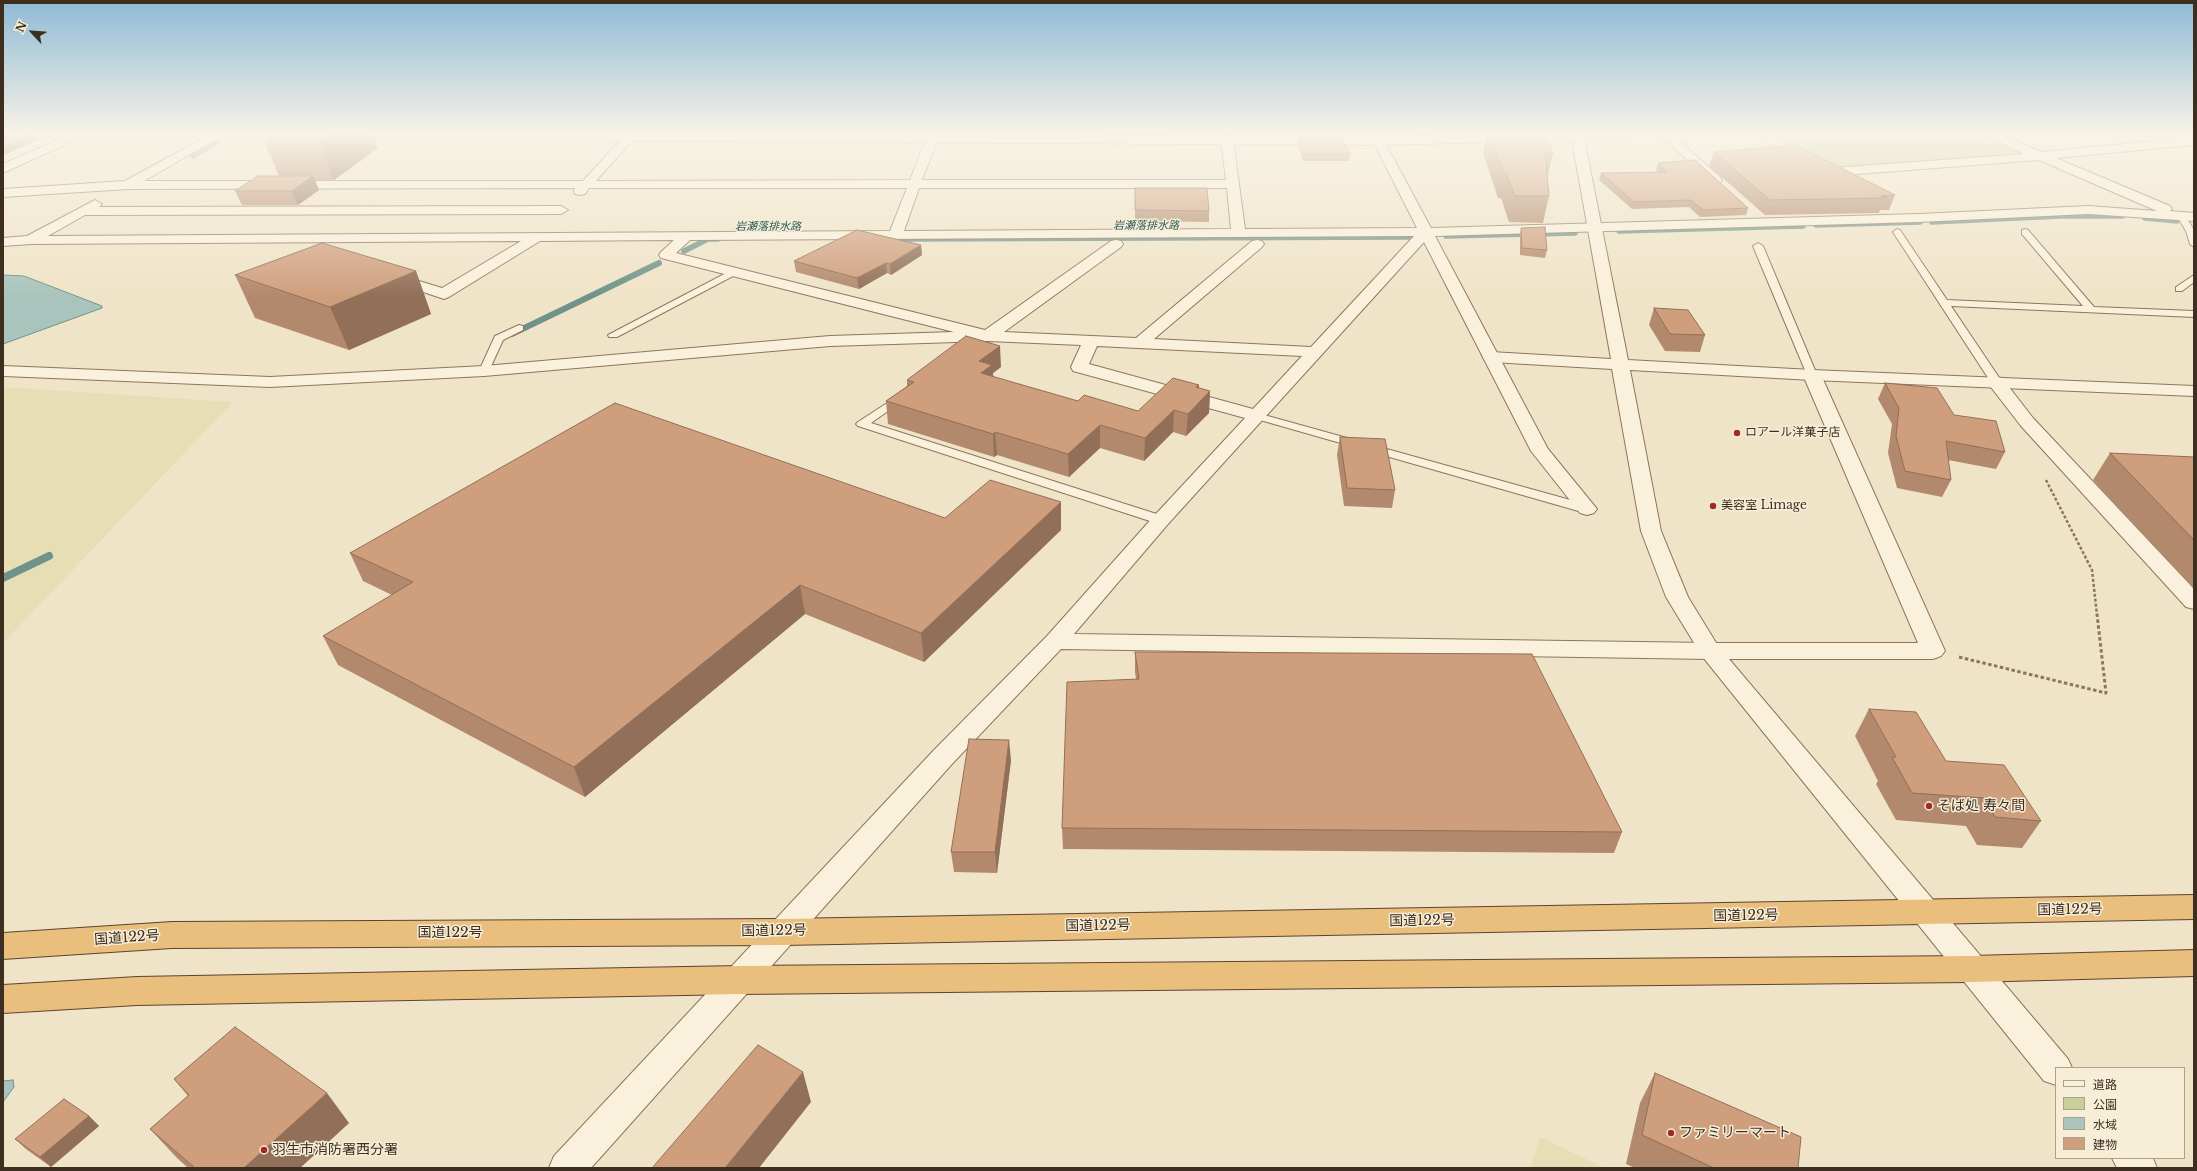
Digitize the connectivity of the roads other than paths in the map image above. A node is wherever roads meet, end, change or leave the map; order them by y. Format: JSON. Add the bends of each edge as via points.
{"nodes":[{"id":1,"x":87,"y":188,"type":"edge"},
{"id":2,"x":123,"y":188,"type":"edge"},
{"id":3,"x":353,"y":188,"type":"edge"},
{"id":4,"x":582,"y":188,"type":"edge"},
{"id":5,"x":913,"y":188,"type":"edge"},
{"id":6,"x":1233,"y":188,"type":"edge"},
{"id":7,"x":1402,"y":188,"type":"edge"},
{"id":8,"x":1588,"y":188,"type":"edge"},
{"id":9,"x":1724,"y":188,"type":"edge"},
{"id":10,"x":2118,"y":188,"type":"edge"},
{"id":11,"x":1727,"y":190,"type":"edge"},
{"id":12,"x":3,"y":193,"type":"edge"},
{"id":13,"x":1899,"y":207,"type":"dead end"},
{"id":14,"x":322,"y":210,"type":"junction"},
{"id":15,"x":561,"y":210,"type":"junction"},
{"id":16,"x":1751,"y":210,"type":"dead end"},
{"id":17,"x":82,"y":211,"type":"junction"},
{"id":18,"x":2187,"y":216,"type":"edge"},
{"id":19,"x":1919,"y":218,"type":"junction"},
{"id":20,"x":1762,"y":221,"type":"junction"},
{"id":21,"x":1595,"y":228,"type":"junction"},
{"id":22,"x":1426,"y":232,"type":"junction"},
{"id":23,"x":1897,"y":232,"type":"dead end"},
{"id":24,"x":2025,"y":232,"type":"dead end"},
{"id":25,"x":1239,"y":234,"type":"junction"},
{"id":26,"x":895,"y":235,"type":"junction"},
{"id":27,"x":687,"y":236,"type":"junction"},
{"id":28,"x":369,"y":238,"type":"junction"},
{"id":29,"x":537,"y":238,"type":"junction"},
{"id":30,"x":284,"y":239,"type":"junction"},
{"id":31,"x":31,"y":240,"type":"junction"},
{"id":32,"x":3,"y":242,"type":"edge"},
{"id":33,"x":1116,"y":244,"type":"dead end"},
{"id":34,"x":1257,"y":244,"type":"dead end"},
{"id":35,"x":2194,"y":244,"type":"edge"},
{"id":36,"x":1758,"y":246,"type":"dead end"},
{"id":37,"x":354,"y":252,"type":"edge"},
{"id":38,"x":379,"y":273,"type":"edge"},
{"id":39,"x":732,"y":273,"type":"junction"},
{"id":40,"x":2194,"y":278,"type":"edge"},
{"id":41,"x":2179,"y":289,"type":"dead end"},
{"id":42,"x":1943,"y":303,"type":"junction"},
{"id":43,"x":2091,"y":309,"type":"junction"},
{"id":44,"x":2194,"y":314,"type":"edge"},
{"id":45,"x":519,"y":328,"type":"dead end"},
{"id":46,"x":613,"y":335,"type":"dead end"},
{"id":47,"x":988,"y":336,"type":"junction"},
{"id":48,"x":1092,"y":340,"type":"junction"},
{"id":49,"x":1140,"y":343,"type":"junction"},
{"id":50,"x":969,"y":349,"type":"edge"},
{"id":51,"x":1316,"y":352,"type":"junction"},
{"id":52,"x":1491,"y":357,"type":"junction"},
{"id":53,"x":1621,"y":365,"type":"junction"},
{"id":54,"x":3,"y":371,"type":"edge"},
{"id":55,"x":484,"y":371,"type":"junction"},
{"id":56,"x":1812,"y":375,"type":"junction"},
{"id":57,"x":1996,"y":382,"type":"junction"},
{"id":58,"x":913,"y":389,"type":"edge"},
{"id":59,"x":2194,"y":391,"type":"edge"},
{"id":60,"x":1257,"y":416,"type":"junction"},
{"id":61,"x":1586,"y":509,"type":"joint"},
{"id":62,"x":1161,"y":520,"type":"junction"},
{"id":63,"x":2194,"y":602,"type":"edge"},
{"id":64,"x":1055,"y":641,"type":"junction"},
{"id":65,"x":1710,"y":651,"type":"junction"},
{"id":66,"x":2194,"y":908,"type":"edge"},
{"id":67,"x":1926,"y":912,"type":"junction"},
{"id":68,"x":783,"y":932,"type":"junction"},
{"id":69,"x":3,"y":946,"type":"edge"},
{"id":70,"x":2194,"y":963,"type":"edge"},
{"id":71,"x":1971,"y":969,"type":"junction"},
{"id":72,"x":740,"y":980,"type":"junction"},
{"id":73,"x":3,"y":999,"type":"edge"},
{"id":74,"x":2055,"y":1069,"type":"edge"},
{"id":75,"x":2131,"y":1159,"type":"edge"},
{"id":76,"x":567,"y":1168,"type":"edge"},
{"id":77,"x":2138,"y":1168,"type":"edge"}],
"edges":[{"from":1,"to":12,"type":"street"},
{"from":2,"to":17,"type":"street"},
{"from":3,"to":14,"type":"street"},
{"from":4,"to":15,"type":"street"},
{"from":5,"to":26,"type":"street"},
{"from":6,"to":25,"type":"street"},
{"from":7,"to":22,"type":"street"},
{"from":8,"to":21,"type":"street"},
{"from":9,"to":11,"type":"street"},
{"from":10,"to":18,"type":"street"},
{"from":13,"to":19,"type":"street"},
{"from":14,"to":15,"type":"street"},
{"from":14,"to":17,"type":"street"},
{"from":14,"to":30,"type":"street"},
{"from":15,"to":29,"type":"street"},
{"from":16,"to":20,"type":"street"},
{"from":17,"to":31,"type":"street"},
{"from":18,"to":19,"type":"street","via":[[2088,210]]},
{"from":18,"to":35,"type":"lane"},
{"from":19,"to":20,"type":"street"},
{"from":20,"to":21,"type":"street"},
{"from":21,"to":22,"type":"street"},
{"from":21,"to":53,"type":"street"},
{"from":22,"to":25,"type":"street"},
{"from":22,"to":51,"type":"street"},
{"from":22,"to":52,"type":"street"},
{"from":23,"to":42,"type":"lane"},
{"from":24,"to":43,"type":"lane"},
{"from":25,"to":26,"type":"street"},
{"from":26,"to":27,"type":"street"},
{"from":27,"to":29,"type":"street"},
{"from":27,"to":39,"type":"street","via":[[666,255]]},
{"from":28,"to":29,"type":"street"},
{"from":28,"to":30,"type":"street"},
{"from":28,"to":37,"type":"street"},
{"from":29,"to":38,"type":"street","via":[[444,294]]},
{"from":30,"to":31,"type":"street"},
{"from":31,"to":32,"type":"street"},
{"from":33,"to":47,"type":"street"},
{"from":34,"to":49,"type":"street"},
{"from":36,"to":56,"type":"lane"},
{"from":39,"to":46,"type":"lane"},
{"from":39,"to":47,"type":"street"},
{"from":40,"to":41,"type":"lane"},
{"from":42,"to":43,"type":"lane"},
{"from":42,"to":57,"type":"lane"},
{"from":43,"to":44,"type":"lane"},
{"from":45,"to":55,"type":"lane","via":[[499,338]]},
{"from":47,"to":48,"type":"street"},
{"from":47,"to":50,"type":"lane"},
{"from":47,"to":55,"type":"street","via":[[830,341]]},
{"from":48,"to":49,"type":"street"},
{"from":48,"to":60,"type":"street","via":[[1079,366]]},
{"from":49,"to":51,"type":"street"},
{"from":51,"to":60,"type":"street"},
{"from":52,"to":53,"type":"street"},
{"from":52,"to":61,"type":"street","via":[[1540,451]]},
{"from":53,"to":56,"type":"street"},
{"from":53,"to":65,"type":"street","via":[[1651,531],[1677,597]]},
{"from":54,"to":55,"type":"street","via":[[270,382]]},
{"from":56,"to":57,"type":"street"},
{"from":56,"to":65,"type":"street","via":[[1933,651]]},
{"from":57,"to":59,"type":"street"},
{"from":57,"to":63,"type":"street","via":[[2027,422]]},
{"from":58,"to":62,"type":"lane","via":[[862,424]]},
{"from":60,"to":61,"type":"lane"},
{"from":60,"to":62,"type":"street"},
{"from":62,"to":64,"type":"street"},
{"from":64,"to":65,"type":"street"},
{"from":64,"to":68,"type":"street","via":[[943,757]]},
{"from":65,"to":67,"type":"street"},
{"from":66,"to":67,"type":"highway","name":"国道122号"},
{"from":67,"to":68,"type":"highway","name":"国道122号"},
{"from":67,"to":71,"type":"street"},
{"from":68,"to":69,"type":"highway","name":"国道122号","via":[[172,935]]},
{"from":68,"to":72,"type":"street"},
{"from":70,"to":71,"type":"highway"},
{"from":71,"to":72,"type":"highway"},
{"from":71,"to":74,"type":"street"},
{"from":72,"to":73,"type":"highway","via":[[137,991]]},
{"from":72,"to":76,"type":"street"},
{"from":75,"to":77,"type":"street"}]}
